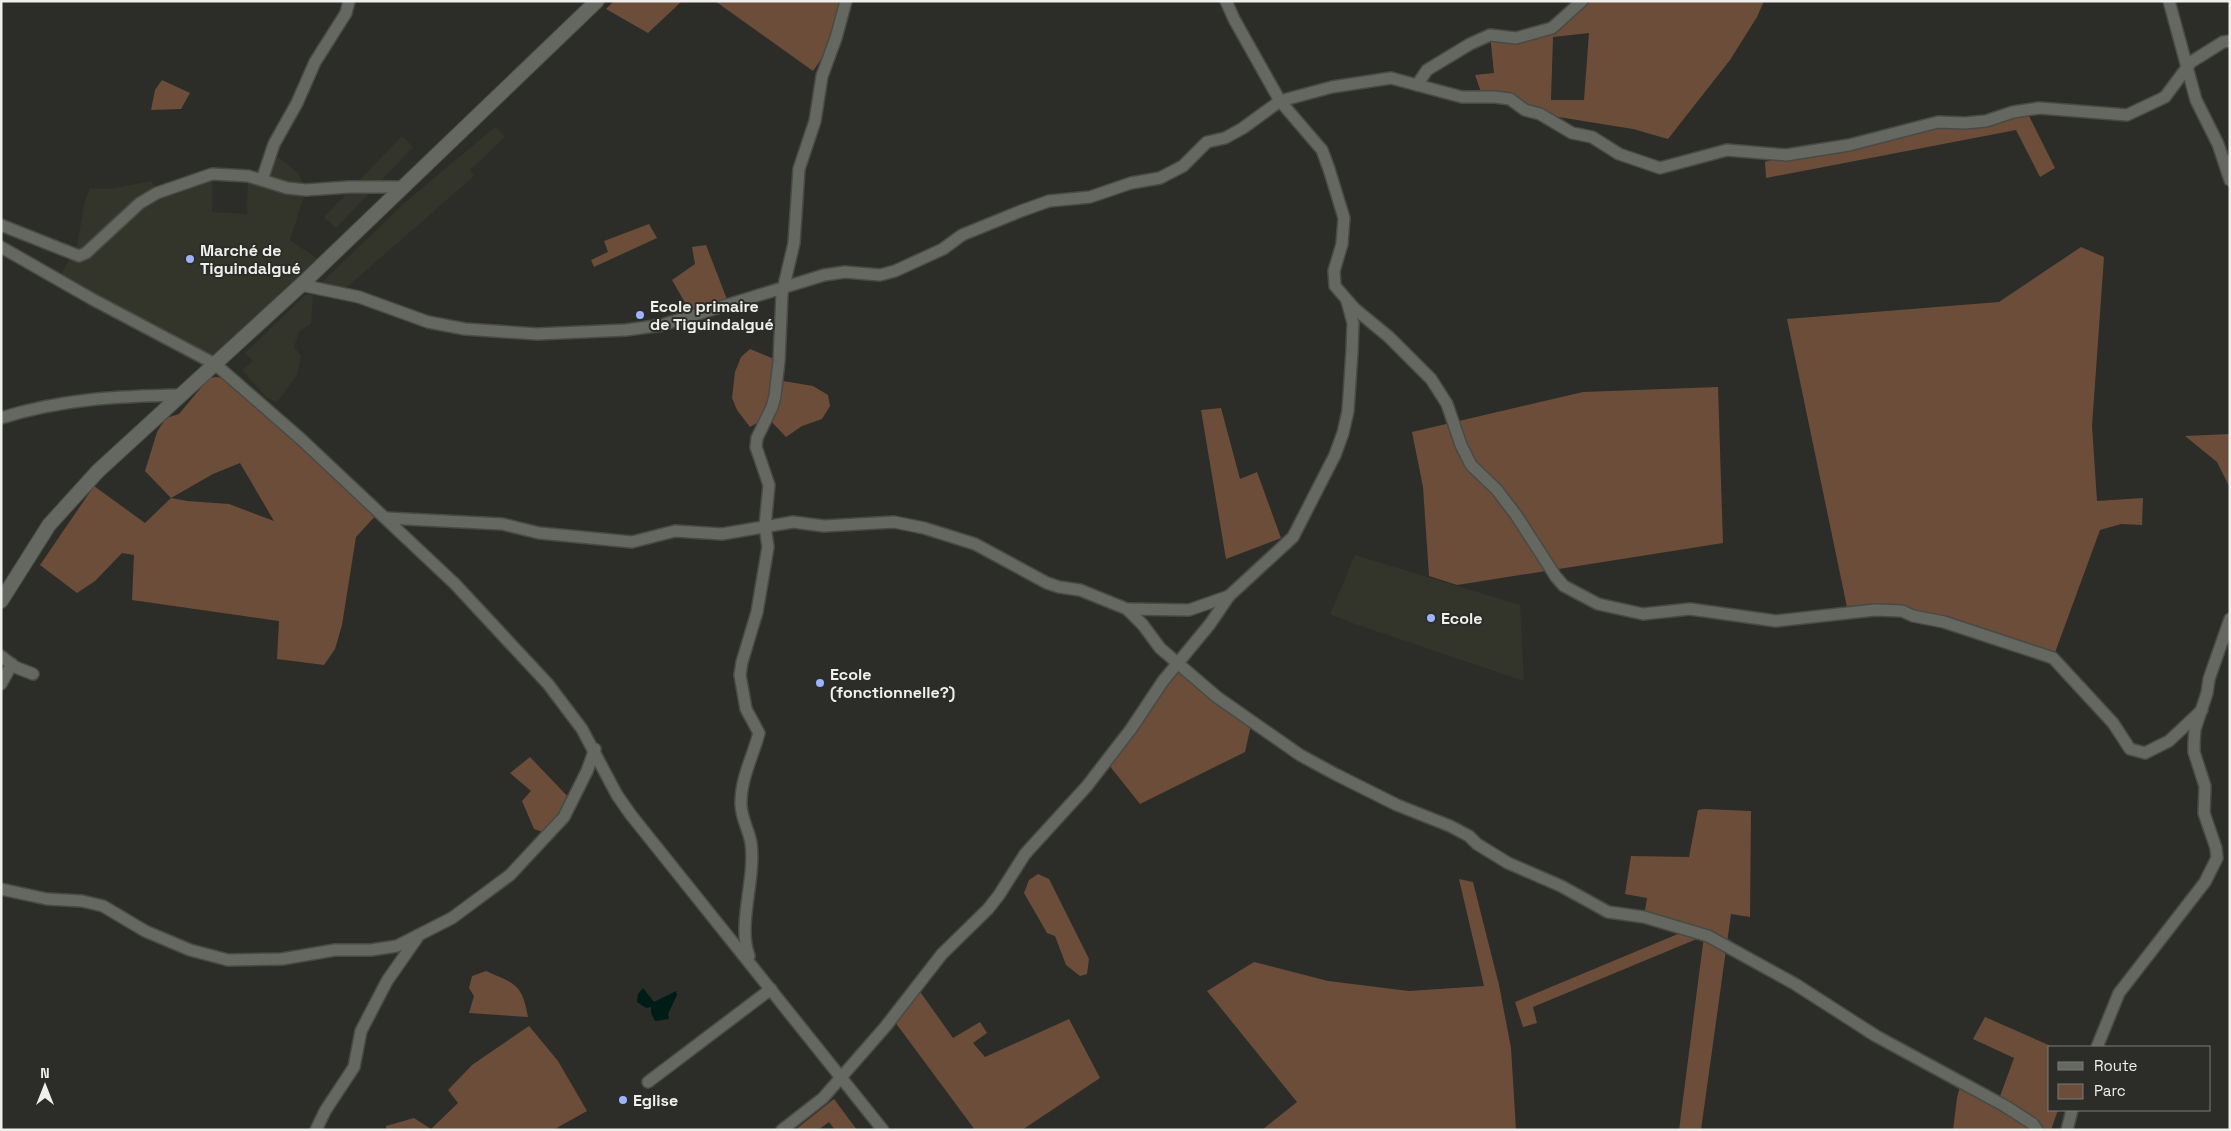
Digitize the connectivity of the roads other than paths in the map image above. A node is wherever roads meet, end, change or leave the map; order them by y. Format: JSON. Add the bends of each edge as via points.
{"nodes":[{"id":1,"x":349,"y":1,"type":"edge"},
{"id":2,"x":597,"y":1,"type":"edge"},
{"id":3,"x":846,"y":1,"type":"edge"},
{"id":4,"x":1226,"y":1,"type":"edge"},
{"id":5,"x":1582,"y":1,"type":"edge"},
{"id":6,"x":2169,"y":1,"type":"edge"},
{"id":7,"x":2230,"y":41,"type":"edge"},
{"id":8,"x":2186,"y":69,"type":"junction"},
{"id":9,"x":1417,"y":85,"type":"junction"},
{"id":10,"x":1280,"y":101,"type":"junction"},
{"id":11,"x":262,"y":180,"type":"junction"},
{"id":12,"x":2230,"y":180,"type":"edge"},
{"id":13,"x":403,"y":187,"type":"junction"},
{"id":14,"x":1,"y":224,"type":"edge"},
{"id":15,"x":1,"y":247,"type":"edge"},
{"id":16,"x":301,"y":285,"type":"junction"},
{"id":17,"x":783,"y":287,"type":"junction"},
{"id":18,"x":1347,"y":299,"type":"junction"},
{"id":19,"x":215,"y":364,"type":"junction"},
{"id":20,"x":181,"y":395,"type":"junction"},
{"id":21,"x":1,"y":418,"type":"edge"},
{"id":22,"x":386,"y":518,"type":"junction"},
{"id":23,"x":765,"y":526,"type":"junction"},
{"id":24,"x":1229,"y":596,"type":"junction"},
{"id":25,"x":1,"y":601,"type":"edge"},
{"id":26,"x":1127,"y":609,"type":"junction"},
{"id":27,"x":2230,"y":618,"type":"edge"},
{"id":28,"x":1,"y":656,"type":"edge"},
{"id":29,"x":1178,"y":662,"type":"junction"},
{"id":30,"x":12,"y":664,"type":"junction"},
{"id":31,"x":33,"y":674,"type":"dead end"},
{"id":32,"x":1,"y":684,"type":"edge"},
{"id":33,"x":2202,"y":710,"type":"junction"},
{"id":34,"x":595,"y":749,"type":"junction"},
{"id":35,"x":1,"y":889,"type":"edge"},
{"id":36,"x":418,"y":937,"type":"junction"},
{"id":37,"x":754,"y":967,"type":"junction"},
{"id":38,"x":771,"y":989,"type":"junction"},
{"id":39,"x":2097,"y":1046,"type":"edge"},
{"id":40,"x":841,"y":1078,"type":"junction"},
{"id":41,"x":648,"y":1082,"type":"dead end"},
{"id":42,"x":2072,"y":1111,"type":"edge"},
{"id":43,"x":316,"y":1130,"type":"edge"},
{"id":44,"x":782,"y":1130,"type":"edge"},
{"id":45,"x":883,"y":1130,"type":"edge"},
{"id":46,"x":2037,"y":1130,"type":"edge"},
{"id":47,"x":2067,"y":1130,"type":"edge"}],
"edges":[{"from":1,"to":11,"type":"street","via":[[346,13],[315,62],[274,144]]},
{"from":2,"to":13,"type":"street"},
{"from":3,"to":17,"type":"street","via":[[822,76],[815,121],[799,169],[794,243]]},
{"from":4,"to":10,"type":"street"},
{"from":5,"to":9,"type":"street","via":[[1552,28],[1516,38],[1490,35],[1470,44],[1427,70]]},
{"from":6,"to":8,"type":"street"},
{"from":7,"to":8,"type":"street","via":[[2208,50]]},
{"from":8,"to":9,"type":"street","via":[[2165,97],[2127,115],[2032,109],[1965,124],[1938,122],[1823,150],[1786,155],[1727,150],[1660,168],[1619,154],[1592,137],[1572,133],[1510,99],[1462,97]]},
{"from":8,"to":12,"type":"street"},
{"from":9,"to":10,"type":"street","via":[[1391,78]]},
{"from":10,"to":17,"type":"street","via":[[1244,128],[1225,138],[1207,142],[1183,166],[1160,178],[1131,183],[1090,197],[1049,201],[1021,210],[962,235],[943,249],[895,271],[880,274],[845,272]]},
{"from":10,"to":18,"type":"street","via":[[1322,150],[1329,169],[1344,218],[1342,244],[1334,271],[1335,286]]},
{"from":11,"to":13,"type":"street","via":[[306,190]]},
{"from":11,"to":14,"type":"street","via":[[212,174],[157,193],[140,203],[79,256]]},
{"from":13,"to":16,"type":"street"},
{"from":15,"to":19,"type":"street"},
{"from":16,"to":17,"type":"street","via":[[359,297],[428,322],[465,329],[537,334],[662,325]]},
{"from":16,"to":19,"type":"street"},
{"from":17,"to":23,"type":"street","via":[[775,396],[760,429],[756,447],[769,485]]},
{"from":18,"to":24,"type":"street","via":[[1353,322],[1348,411],[1335,455],[1293,537]]},
{"from":18,"to":33,"type":"street","via":[[1431,379],[1446,404],[1460,445],[1471,465],[1497,490],[1516,515],[1556,578],[1578,595],[1598,604],[1643,614],[1690,609],[1776,621],[1875,610],[1902,611],[1944,622],[2053,658],[2114,723],[2130,750],[2145,753],[2169,741]]},
{"from":19,"to":20,"type":"street"},
{"from":19,"to":22,"type":"street"},
{"from":20,"to":21,"type":"street","via":[[67,401]]},
{"from":20,"to":25,"type":"street","via":[[64,507],[33,548]]},
{"from":22,"to":23,"type":"street","via":[[502,524],[539,533],[632,542],[675,531],[722,534]]},
{"from":22,"to":34,"type":"street","via":[[456,584],[548,684]]},
{"from":23,"to":26,"type":"street","via":[[793,522],[824,526],[894,522],[924,528],[975,544],[1047,583],[1080,590]]},
{"from":23,"to":37,"type":"street","via":[[766,567],[740,675],[746,709],[759,733],[746,770],[740,804],[751,843],[752,878],[744,931],[745,944]]},
{"from":24,"to":26,"type":"street","via":[[1189,610]]},
{"from":24,"to":29,"type":"street"},
{"from":26,"to":29,"type":"street","via":[[1160,648]]},
{"from":27,"to":33,"type":"street"},
{"from":28,"to":30,"type":"street"},
{"from":29,"to":40,"type":"street","via":[[1087,786],[1025,854],[999,895],[942,954]]},
{"from":29,"to":46,"type":"street","via":[[1217,697],[1300,755],[1397,806],[1450,826],[1508,863],[1561,886],[1608,912],[1644,917],[1708,936],[1795,984],[1876,1036],[2005,1106]]},
{"from":30,"to":31,"type":"street"},
{"from":30,"to":32,"type":"street"},
{"from":33,"to":39,"type":"street","via":[[2195,729],[2194,752],[2205,786],[2204,813],[2217,858],[2205,882],[2118,992]]},
{"from":34,"to":36,"type":"street","via":[[564,817],[541,844],[510,875],[452,918]]},
{"from":34,"to":37,"type":"street","via":[[617,795],[631,815]]},
{"from":35,"to":36,"type":"street","via":[[103,906],[145,931],[190,950],[228,960],[282,959],[335,950],[371,950],[397,946]]},
{"from":36,"to":43,"type":"street","via":[[388,981],[361,1032],[354,1067]]},
{"from":37,"to":38,"type":"street"},
{"from":38,"to":40,"type":"street"},
{"from":38,"to":41,"type":"street"},
{"from":40,"to":44,"type":"street","via":[[823,1098]]},
{"from":40,"to":45,"type":"street"},
{"from":42,"to":47,"type":"street"}]}
